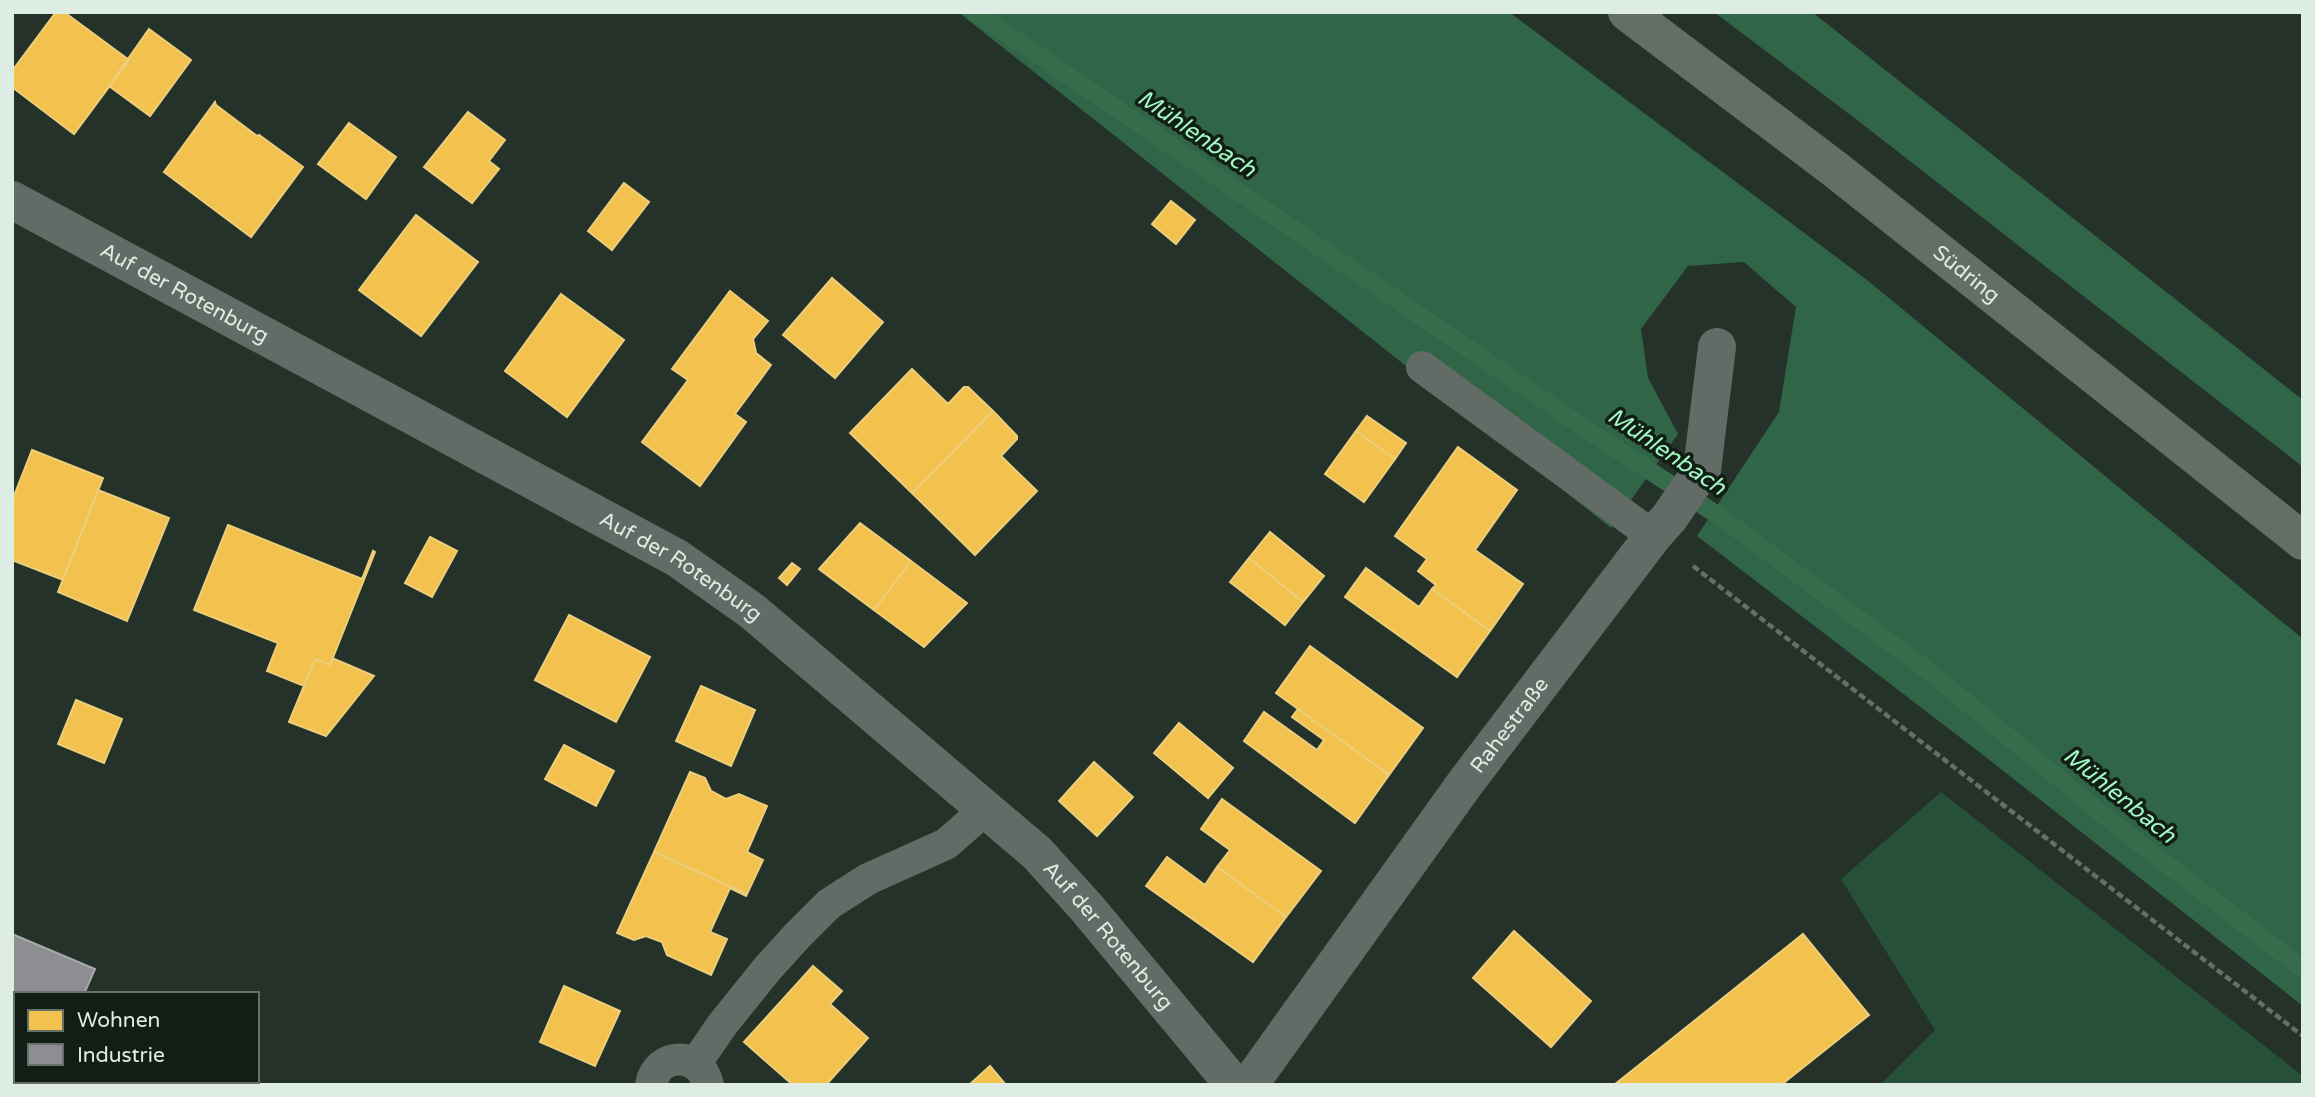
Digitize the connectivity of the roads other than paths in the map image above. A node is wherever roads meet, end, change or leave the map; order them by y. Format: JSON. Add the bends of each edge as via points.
{"nodes":[{"id":1,"x":1627,"y":12,"type":"edge"},
{"id":2,"x":12,"y":200,"type":"edge"},
{"id":3,"x":1717,"y":347,"type":"dead end"},
{"id":4,"x":1422,"y":368,"type":"dead end"},
{"id":5,"x":1661,"y":527,"type":"junction"},
{"id":6,"x":2303,"y":541,"type":"edge"},
{"id":7,"x":985,"y":810,"type":"junction"},
{"id":8,"x":702,"y":1074,"type":"edge"},
{"id":9,"x":651,"y":1085,"type":"edge"},
{"id":10,"x":1234,"y":1085,"type":"edge"},
{"id":11,"x":1249,"y":1085,"type":"edge"}],
"edges":[{"from":1,"to":6,"type":"main road","name":"Südring","via":[[1836,170]]},
{"from":2,"to":7,"type":"street","name":"Auf der Rotenburg","via":[[677,558],[752,611]]},
{"from":3,"to":5,"type":"street","name":"Rahestraße","via":[[1702,470]]},
{"from":4,"to":5,"type":"lane"},
{"from":5,"to":11,"type":"street","name":"Rahestraße","via":[[1466,782]]},
{"from":7,"to":8,"type":"lane","via":[[946,844],[868,879],[830,904],[767,969],[722,1025]]},
{"from":7,"to":10,"type":"street","name":"Auf der Rotenburg","via":[[1037,853],[1086,907]]},
{"from":8,"to":9,"type":"lane","via":[[686,1059],[668,1061],[654,1073]]}]}
